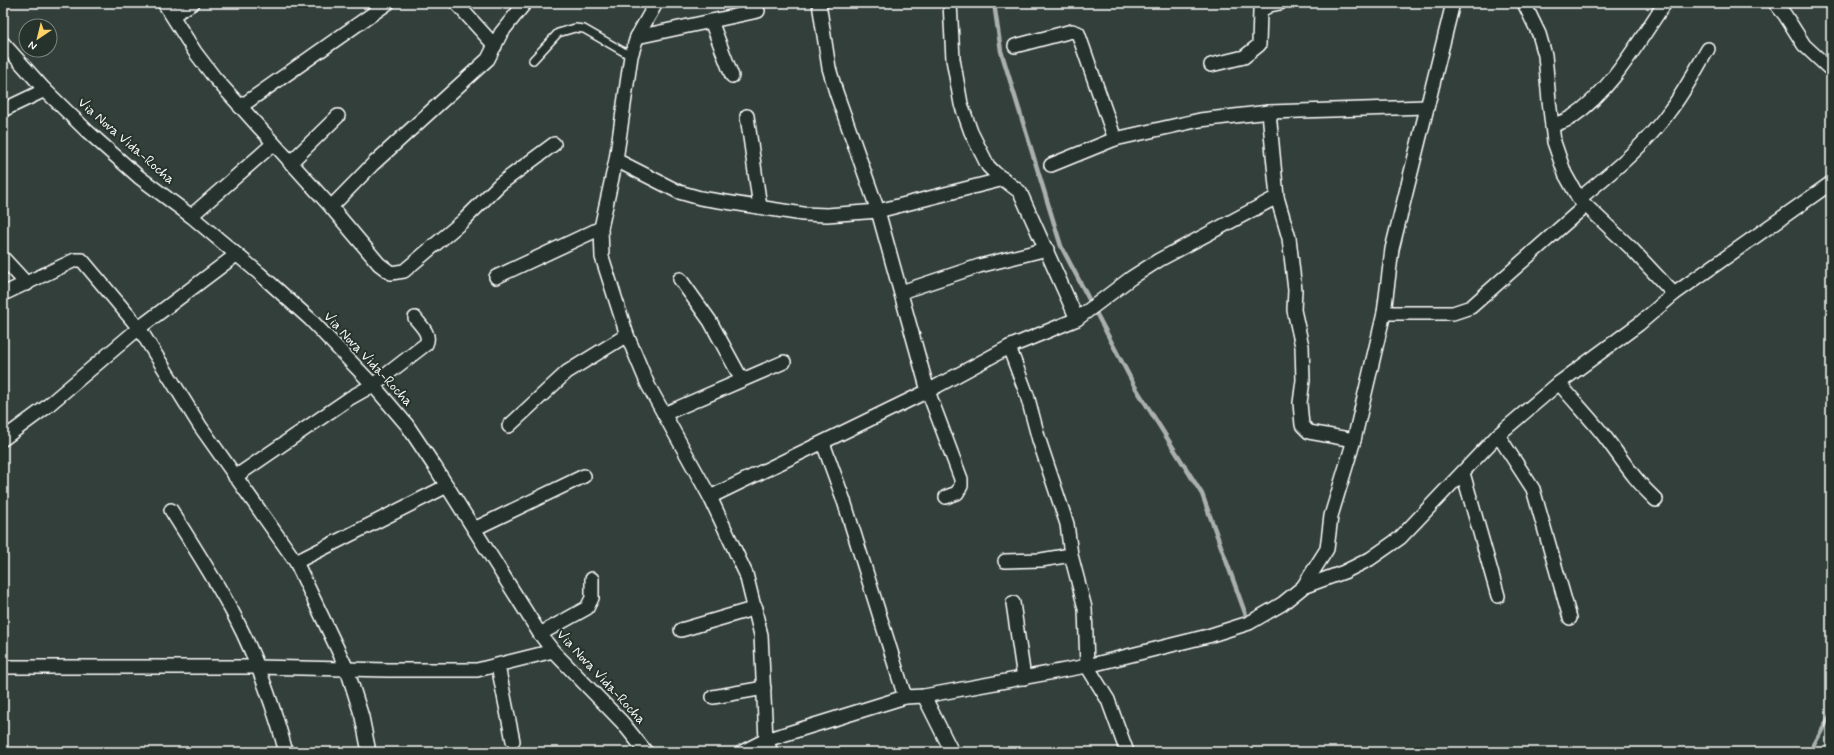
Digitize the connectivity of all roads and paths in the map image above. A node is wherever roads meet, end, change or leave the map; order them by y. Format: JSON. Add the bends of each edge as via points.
{"nodes":[{"id":1,"x":164,"y":3,"type":"edge"},
{"id":2,"x":193,"y":3,"type":"edge"},
{"id":3,"x":388,"y":3,"type":"edge"},
{"id":4,"x":456,"y":3,"type":"edge"},
{"id":5,"x":525,"y":3,"type":"edge"},
{"id":6,"x":656,"y":3,"type":"edge"},
{"id":7,"x":819,"y":3,"type":"edge"},
{"id":8,"x":950,"y":3,"type":"edge"},
{"id":9,"x":1280,"y":3,"type":"edge"},
{"id":10,"x":1453,"y":3,"type":"edge"},
{"id":11,"x":1524,"y":3,"type":"edge"},
{"id":12,"x":1665,"y":3,"type":"edge"},
{"id":13,"x":1775,"y":3,"type":"edge"},
{"id":14,"x":1259,"y":7,"type":"edge"},
{"id":15,"x":758,"y":11,"type":"dead end"},
{"id":16,"x":173,"y":15,"type":"junction"},
{"id":17,"x":711,"y":21,"type":"junction"},
{"id":18,"x":638,"y":37,"type":"junction"},
{"id":19,"x":3,"y":43,"type":"edge"},
{"id":20,"x":495,"y":46,"type":"junction"},
{"id":21,"x":1016,"y":46,"type":"dead end"},
{"id":22,"x":1708,"y":49,"type":"dead end"},
{"id":23,"x":631,"y":56,"type":"junction"},
{"id":24,"x":533,"y":60,"type":"dead end"},
{"id":25,"x":1211,"y":64,"type":"dead end"},
{"id":26,"x":1831,"y":70,"type":"edge"},
{"id":27,"x":732,"y":76,"type":"dead end"},
{"id":28,"x":45,"y":90,"type":"junction"},
{"id":29,"x":240,"y":107,"type":"junction"},
{"id":30,"x":1426,"y":107,"type":"junction"},
{"id":31,"x":3,"y":110,"type":"edge"},
{"id":32,"x":1269,"y":112,"type":"junction"},
{"id":33,"x":338,"y":116,"type":"dead end"},
{"id":34,"x":747,"y":116,"type":"dead end"},
{"id":35,"x":1552,"y":126,"type":"junction"},
{"id":36,"x":1115,"y":139,"type":"junction"},
{"id":37,"x":273,"y":144,"type":"junction"},
{"id":38,"x":554,"y":144,"type":"dead end"},
{"id":39,"x":616,"y":160,"type":"junction"},
{"id":40,"x":290,"y":163,"type":"junction"},
{"id":41,"x":1051,"y":165,"type":"dead end"},
{"id":42,"x":1004,"y":179,"type":"junction"},
{"id":43,"x":1831,"y":183,"type":"edge"},
{"id":44,"x":1277,"y":197,"type":"junction"},
{"id":45,"x":1582,"y":203,"type":"junction"},
{"id":46,"x":330,"y":207,"type":"junction"},
{"id":47,"x":760,"y":207,"type":"junction"},
{"id":48,"x":878,"y":211,"type":"junction"},
{"id":49,"x":191,"y":216,"type":"junction"},
{"id":50,"x":601,"y":228,"type":"junction"},
{"id":51,"x":1047,"y":250,"type":"junction"},
{"id":52,"x":236,"y":255,"type":"junction"},
{"id":53,"x":3,"y":258,"type":"edge"},
{"id":54,"x":496,"y":277,"type":"dead end"},
{"id":55,"x":680,"y":279,"type":"dead end"},
{"id":56,"x":27,"y":284,"type":"junction"},
{"id":57,"x":901,"y":292,"type":"junction"},
{"id":58,"x":3,"y":294,"type":"edge"},
{"id":59,"x":1674,"y":294,"type":"junction"},
{"id":60,"x":1384,"y":313,"type":"junction"},
{"id":61,"x":414,"y":318,"type":"dead end"},
{"id":62,"x":1077,"y":319,"type":"junction"},
{"id":63,"x":139,"y":328,"type":"junction"},
{"id":64,"x":626,"y":335,"type":"junction"},
{"id":65,"x":1009,"y":347,"type":"junction"},
{"id":66,"x":784,"y":362,"type":"dead end"},
{"id":67,"x":742,"y":380,"type":"junction"},
{"id":68,"x":1559,"y":384,"type":"junction"},
{"id":69,"x":373,"y":385,"type":"junction"},
{"id":70,"x":928,"y":391,"type":"junction"},
{"id":71,"x":664,"y":414,"type":"junction"},
{"id":72,"x":509,"y":426,"type":"dead end"},
{"id":73,"x":1498,"y":435,"type":"junction"},
{"id":74,"x":3,"y":439,"type":"edge"},
{"id":75,"x":1354,"y":440,"type":"junction"},
{"id":76,"x":823,"y":444,"type":"junction"},
{"id":77,"x":1462,"y":473,"type":"junction"},
{"id":78,"x":584,"y":476,"type":"dead end"},
{"id":79,"x":235,"y":477,"type":"junction"},
{"id":80,"x":447,"y":486,"type":"junction"},
{"id":81,"x":710,"y":497,"type":"junction"},
{"id":82,"x":946,"y":497,"type":"dead end"},
{"id":83,"x":1656,"y":500,"type":"dead end"},
{"id":84,"x":171,"y":510,"type":"dead end"},
{"id":85,"x":474,"y":529,"type":"junction"},
{"id":86,"x":1071,"y":555,"type":"junction"},
{"id":87,"x":1005,"y":561,"type":"dead end"},
{"id":88,"x":296,"y":562,"type":"junction"},
{"id":89,"x":592,"y":579,"type":"dead end"},
{"id":90,"x":1303,"y":587,"type":"junction"},
{"id":91,"x":1498,"y":596,"type":"dead end"},
{"id":92,"x":1013,"y":603,"type":"dead end"},
{"id":93,"x":756,"y":608,"type":"junction"},
{"id":94,"x":1570,"y":618,"type":"dead end"},
{"id":95,"x":681,"y":630,"type":"dead end"},
{"id":96,"x":540,"y":634,"type":"junction"},
{"id":97,"x":553,"y":652,"type":"junction"},
{"id":98,"x":258,"y":666,"type":"junction"},
{"id":99,"x":498,"y":666,"type":"junction"},
{"id":100,"x":1087,"y":666,"type":"junction"},
{"id":101,"x":3,"y":667,"type":"edge"},
{"id":102,"x":347,"y":669,"type":"junction"},
{"id":103,"x":1024,"y":678,"type":"junction"},
{"id":104,"x":764,"y":688,"type":"junction"},
{"id":105,"x":924,"y":696,"type":"junction"},
{"id":106,"x":713,"y":697,"type":"dead end"},
{"id":107,"x":905,"y":697,"type":"junction"},
{"id":108,"x":513,"y":741,"type":"dead end"},
{"id":109,"x":769,"y":746,"type":"edge"},
{"id":110,"x":286,"y":752,"type":"edge"},
{"id":111,"x":370,"y":752,"type":"edge"},
{"id":112,"x":646,"y":752,"type":"edge"},
{"id":113,"x":742,"y":752,"type":"edge"},
{"id":114,"x":952,"y":752,"type":"edge"},
{"id":115,"x":1128,"y":752,"type":"edge"}],
"edges":[{"from":1,"to":16,"type":"street"},
{"from":2,"to":16,"type":"street"},
{"from":3,"to":29,"type":"street"},
{"from":4,"to":20,"type":"street"},
{"from":5,"to":20,"type":"street","via":[[501,33]]},
{"from":6,"to":18,"type":"street"},
{"from":7,"to":48,"type":"street","via":[[829,68]]},
{"from":8,"to":42,"type":"street","via":[[953,59],[961,104],[984,159],[995,173]]},
{"from":9,"to":14,"type":"street"},
{"from":10,"to":30,"type":"street"},
{"from":11,"to":35,"type":"street","via":[[1540,34],[1545,55]]},
{"from":12,"to":35,"type":"street","via":[[1619,69],[1594,98],[1571,117]]},
{"from":13,"to":26,"type":"street","via":[[1804,45]]},
{"from":14,"to":25,"type":"street","via":[[1259,46],[1244,57]]},
{"from":15,"to":17,"type":"street"},
{"from":16,"to":29,"type":"street","via":[[195,52]]},
{"from":17,"to":18,"type":"street"},
{"from":17,"to":27,"type":"street"},
{"from":18,"to":23,"type":"street"},
{"from":19,"to":28,"type":"street","name":"Via Nova Vida-Rocha"},
{"from":20,"to":46,"type":"street","via":[[488,60],[373,164]]},
{"from":21,"to":36,"type":"street","via":[[1072,31],[1078,33]]},
{"from":22,"to":45,"type":"street","via":[[1671,110],[1647,139]]},
{"from":23,"to":24,"type":"lane","via":[[584,29],[575,28],[558,34]]},
{"from":23,"to":39,"type":"street"},
{"from":28,"to":31,"type":"street"},
{"from":28,"to":49,"type":"street","name":"Via Nova Vida-Rocha","via":[[139,177]]},
{"from":29,"to":37,"type":"street"},
{"from":30,"to":32,"type":"street"},
{"from":30,"to":60,"type":"street","via":[[1392,249]]},
{"from":32,"to":36,"type":"street","via":[[1200,120]]},
{"from":32,"to":44,"type":"street"},
{"from":33,"to":40,"type":"street"},
{"from":34,"to":47,"type":"street"},
{"from":35,"to":45,"type":"street","via":[[1554,142],[1565,174]]},
{"from":36,"to":41,"type":"street"},
{"from":37,"to":40,"type":"street"},
{"from":37,"to":49,"type":"street"},
{"from":38,"to":46,"type":"street","via":[[500,184],[404,271],[390,273],[379,264]]},
{"from":39,"to":47,"type":"street","via":[[678,192]]},
{"from":39,"to":50,"type":"street"},
{"from":40,"to":46,"type":"street"},
{"from":42,"to":48,"type":"street"},
{"from":42,"to":51,"type":"street","via":[[1020,192]]},
{"from":43,"to":59,"type":"street"},
{"from":44,"to":62,"type":"street","via":[[1159,260]]},
{"from":44,"to":75,"type":"street","via":[[1289,238],[1295,290],[1294,310],[1302,346],[1302,425],[1309,432]]},
{"from":45,"to":59,"type":"street","via":[[1631,248]]},
{"from":45,"to":60,"type":"street","via":[[1471,308],[1453,313]]},
{"from":47,"to":48,"type":"street","via":[[827,215]]},
{"from":48,"to":57,"type":"street"},
{"from":49,"to":52,"type":"street","name":"Via Nova Vida-Rocha"},
{"from":50,"to":54,"type":"street"},
{"from":50,"to":64,"type":"street","via":[[602,257]]},
{"from":51,"to":57,"type":"street","via":[[979,266]]},
{"from":51,"to":62,"type":"street"},
{"from":52,"to":63,"type":"street"},
{"from":52,"to":69,"type":"street","name":"Via Nova Vida-Rocha","via":[[310,320]]},
{"from":53,"to":56,"type":"street"},
{"from":55,"to":67,"type":"street","via":[[710,320]]},
{"from":56,"to":58,"type":"street"},
{"from":56,"to":63,"type":"street","via":[[75,260],[82,260]]},
{"from":57,"to":70,"type":"street"},
{"from":59,"to":68,"type":"street","via":[[1639,324]]},
{"from":60,"to":75,"type":"street"},
{"from":61,"to":69,"type":"street","via":[[427,334],[426,344]]},
{"from":62,"to":65,"type":"street"},
{"from":63,"to":74,"type":"street","via":[[45,408]]},
{"from":63,"to":79,"type":"street"},
{"from":64,"to":71,"type":"street"},
{"from":64,"to":72,"type":"street","via":[[567,372]]},
{"from":65,"to":70,"type":"street"},
{"from":65,"to":86,"type":"street","via":[[1067,524]]},
{"from":66,"to":67,"type":"street"},
{"from":67,"to":71,"type":"street"},
{"from":68,"to":73,"type":"street"},
{"from":68,"to":83,"type":"street","via":[[1602,434],[1624,466]]},
{"from":69,"to":79,"type":"street"},
{"from":69,"to":80,"type":"street","name":"Via Nova Vida-Rocha","via":[[406,425]]},
{"from":70,"to":76,"type":"street"},
{"from":70,"to":82,"type":"street","via":[[961,479],[957,493]]},
{"from":71,"to":81,"type":"street"},
{"from":73,"to":77,"type":"street"},
{"from":73,"to":94,"type":"street","via":[[1533,489]]},
{"from":75,"to":90,"type":"street","via":[[1331,516],[1327,549]]},
{"from":76,"to":81,"type":"street"},
{"from":76,"to":107,"type":"street","via":[[844,501]]},
{"from":77,"to":90,"type":"street","via":[[1400,538],[1357,566]]},
{"from":77,"to":91,"type":"street"},
{"from":78,"to":85,"type":"street"},
{"from":79,"to":88,"type":"street"},
{"from":80,"to":85,"type":"street","name":"Via Nova Vida-Rocha"},
{"from":80,"to":88,"type":"street"},
{"from":81,"to":93,"type":"street","via":[[746,574]]},
{"from":84,"to":98,"type":"street","via":[[234,615]]},
{"from":85,"to":96,"type":"street","name":"Via Nova Vida-Rocha"},
{"from":86,"to":87,"type":"street","via":[[1041,560]]},
{"from":86,"to":100,"type":"street","via":[[1085,608]]},
{"from":88,"to":102,"type":"street"},
{"from":89,"to":96,"type":"street","via":[[592,598],[587,608]]},
{"from":90,"to":100,"type":"street","via":[[1282,604],[1249,623],[1208,636]]},
{"from":92,"to":103,"type":"street"},
{"from":93,"to":95,"type":"street"},
{"from":93,"to":104,"type":"street","via":[[762,635]]},
{"from":96,"to":97,"type":"street","name":"Via Nova Vida-Rocha"},
{"from":97,"to":99,"type":"street"},
{"from":97,"to":112,"type":"street","name":"Via Nova Vida-Rocha","via":[[622,722]]},
{"from":98,"to":101,"type":"street"},
{"from":98,"to":102,"type":"street"},
{"from":98,"to":110,"type":"street","via":[[276,714]]},
{"from":99,"to":102,"type":"street","via":[[477,670]]},
{"from":99,"to":108,"type":"street"},
{"from":100,"to":103,"type":"street"},
{"from":100,"to":115,"type":"street","via":[[1108,700]]},
{"from":102,"to":111,"type":"street"},
{"from":103,"to":105,"type":"street"},
{"from":104,"to":106,"type":"street"},
{"from":104,"to":109,"type":"street"},
{"from":105,"to":107,"type":"street"},
{"from":105,"to":114,"type":"street"},
{"from":107,"to":109,"type":"street"},
{"from":109,"to":113,"type":"street"}]}
